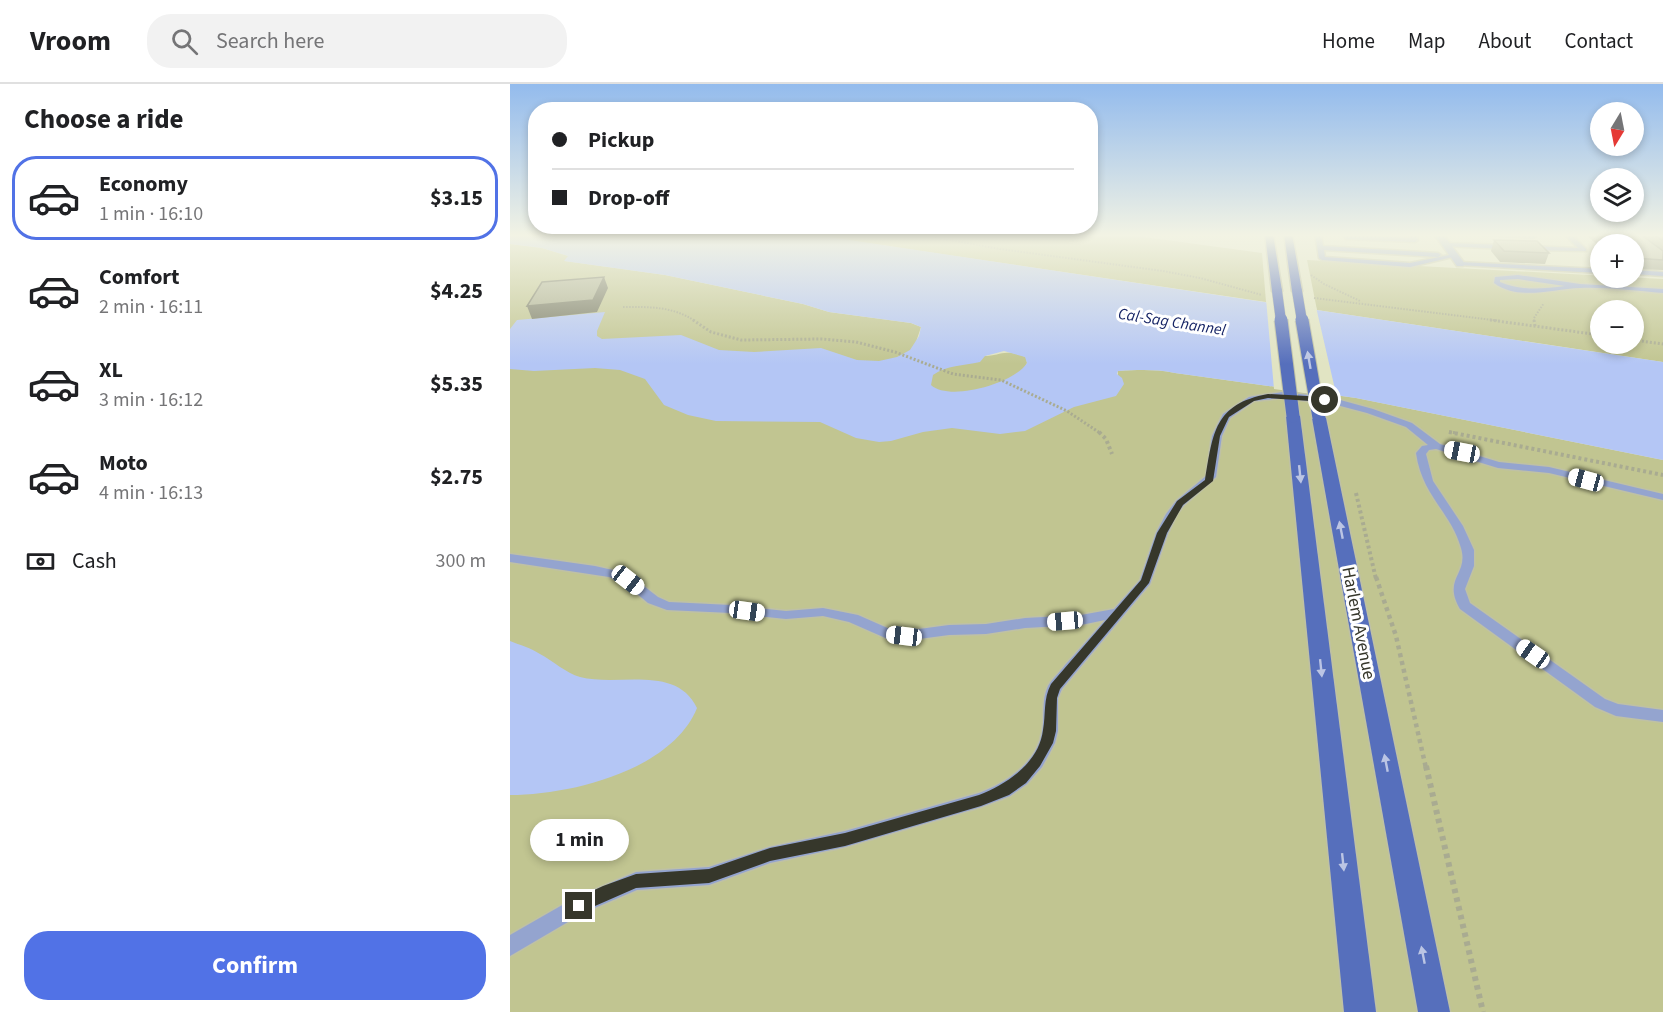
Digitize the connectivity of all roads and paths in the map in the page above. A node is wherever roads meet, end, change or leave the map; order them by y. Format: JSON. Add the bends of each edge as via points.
{"nodes":[{"id":1,"x":1198,"y":277,"type":"edge"},
{"id":2,"x":1271,"y":277,"type":"edge"},
{"id":3,"x":1295,"y":277,"type":"edge"},
{"id":4,"x":1314,"y":277,"type":"edge"},
{"id":5,"x":1500,"y":277,"type":"edge"},
{"id":6,"x":1530,"y":277,"type":"edge"},
{"id":7,"x":1582,"y":286,"type":"junction"},
{"id":8,"x":1663,"y":291,"type":"edge"},
{"id":9,"x":1272,"y":293,"type":"junction"},
{"id":10,"x":1313,"y":298,"type":"dead end"},
{"id":11,"x":1546,"y":298,"type":"dead end"},
{"id":12,"x":1360,"y":302,"type":"junction"},
{"id":13,"x":624,"y":307,"type":"dead end"},
{"id":14,"x":1535,"y":326,"type":"junction"},
{"id":15,"x":1590,"y":334,"type":"edge"},
{"id":16,"x":1644,"y":341,"type":"edge"},
{"id":17,"x":1663,"y":344,"type":"edge"},
{"id":18,"x":1409,"y":425,"type":"junction"},
{"id":19,"x":1436,"y":446,"type":"junction"},
{"id":20,"x":1112,"y":454,"type":"dead end"},
{"id":21,"x":1663,"y":475,"type":"edge"},
{"id":22,"x":1355,"y":486,"type":"dead end"},
{"id":23,"x":1663,"y":497,"type":"edge"},
{"id":24,"x":510,"y":558,"type":"edge"},
{"id":25,"x":1119,"y":613,"type":"junction"},
{"id":26,"x":1663,"y":716,"type":"edge"},
{"id":27,"x":510,"y":946,"type":"edge"},
{"id":28,"x":1360,"y":1012,"type":"edge"},
{"id":29,"x":1434,"y":1012,"type":"edge"},
{"id":30,"x":1483,"y":1012,"type":"edge"}],
"edges":[{"from":1,"to":9,"type":"path"},
{"from":2,"to":9,"type":"main road","name":"Harlem Avenue"},
{"from":29,"to":3,"type":"main road","name":"Harlem Avenue","one_way":true,"bridge":true},
{"from":4,"to":12,"type":"path"},
{"from":5,"to":7,"type":"lane","via":[[1497,283],[1520,291]]},
{"from":6,"to":7,"type":"lane"},
{"from":7,"to":8,"type":"lane"},
{"from":9,"to":28,"type":"main road","name":"Harlem Avenue","one_way":true,"bridge":true,"via":[[1293,416]]},
{"from":10,"to":12,"type":"path"},
{"from":11,"to":14,"type":"path","via":[[1534,318]]},
{"from":12,"to":14,"type":"path"},
{"from":13,"to":20,"type":"path","via":[[680,311],[711,332],[741,340],[856,342],[943,371],[1001,380],[1067,411],[1106,439]]},
{"from":14,"to":15,"type":"path"},
{"from":16,"to":17,"type":"path"},
{"from":18,"to":19,"type":"lane"},
{"from":18,"to":21,"type":"path"},
{"from":18,"to":25,"type":"lane","via":[[1333,401],[1302,396],[1268,396],[1239,405],[1220,425],[1209,481],[1172,514],[1146,581]]},
{"from":19,"to":23,"type":"lane","via":[[1498,465],[1549,470]]},
{"from":19,"to":26,"type":"lane","via":[[1421,453],[1422,463],[1432,490],[1468,549],[1470,563],[1457,585],[1466,606],[1600,703],[1616,710]]},
{"from":22,"to":30,"type":"path","via":[[1378,587],[1396,636]]},
{"from":24,"to":25,"type":"lane","via":[[612,574],[667,606],[786,615],[823,612],[904,636]]},
{"from":25,"to":27,"type":"lane","via":[[1055,687],[1047,743],[1021,779],[1004,791],[845,839],[770,855],[709,876],[636,881],[579,906]]}]}
